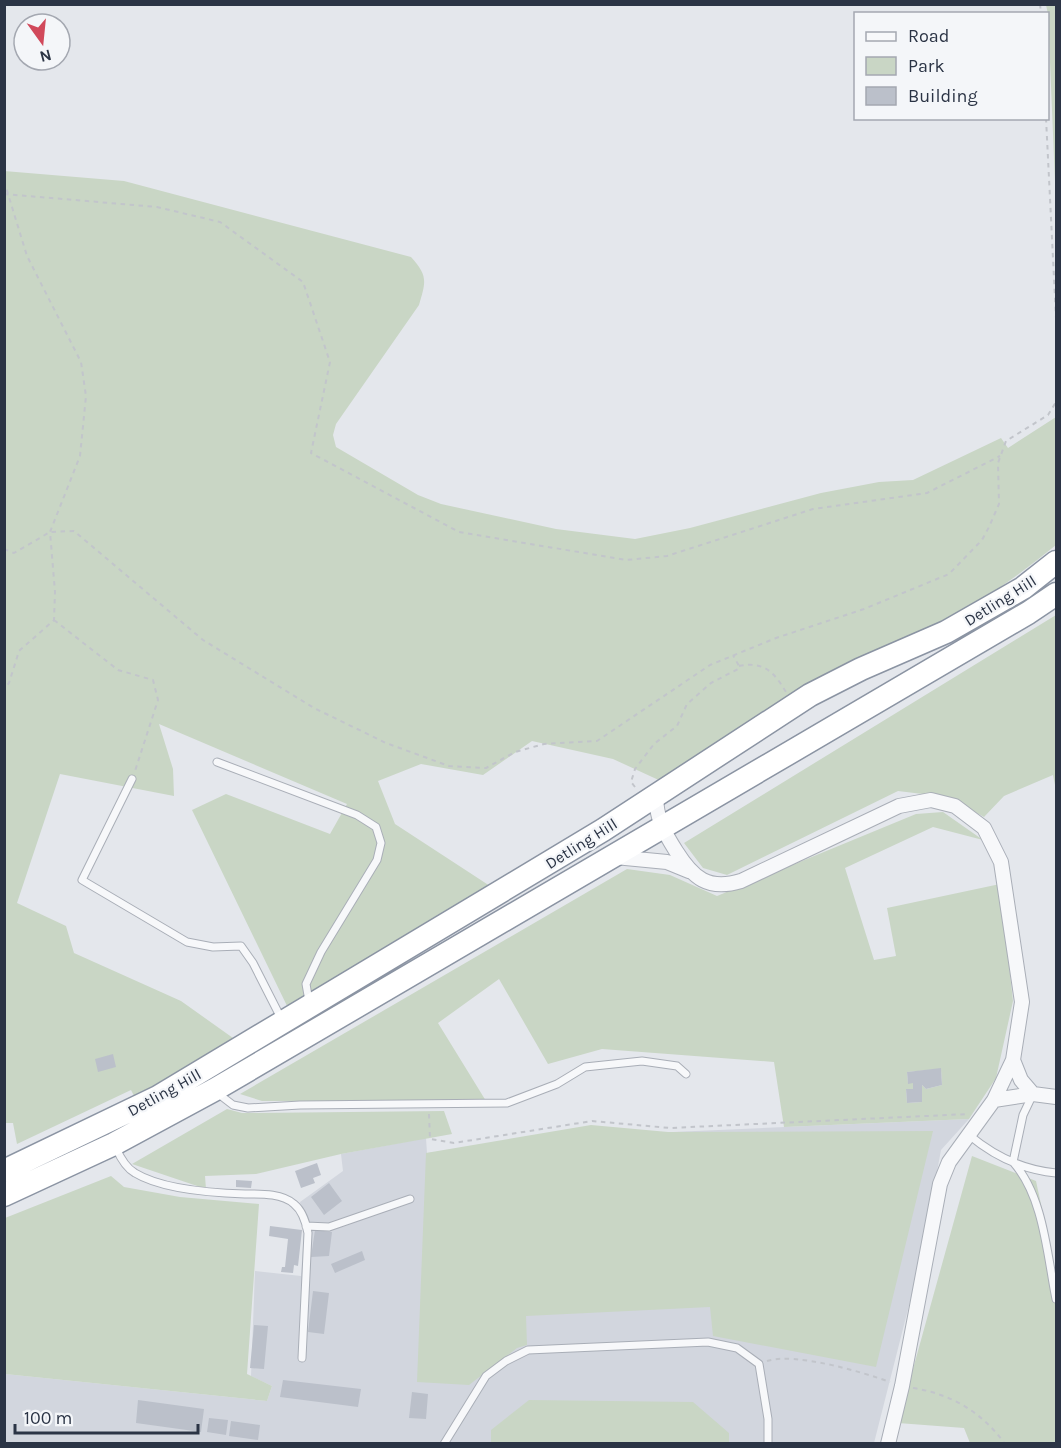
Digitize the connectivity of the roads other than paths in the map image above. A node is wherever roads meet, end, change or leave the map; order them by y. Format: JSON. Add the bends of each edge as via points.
{"nodes":[{"id":1,"x":1056,"y":562,"type":"edge"},
{"id":2,"x":1056,"y":594,"type":"edge"},
{"id":3,"x":217,"y":762,"type":"dead end"},
{"id":4,"x":132,"y":779,"type":"road end"},
{"id":5,"x":657,"y":816,"type":"junction"},
{"id":6,"x":614,"y":857,"type":"junction"},
{"id":7,"x":647,"y":859,"type":"junction"},
{"id":8,"x":688,"y":871,"type":"junction"},
{"id":9,"x":310,"y":1006,"type":"junction"},
{"id":10,"x":283,"y":1022,"type":"junction"},
{"id":11,"x":1013,"y":1060,"type":"junction"},
{"id":12,"x":686,"y":1074,"type":"dead end"},
{"id":13,"x":214,"y":1090,"type":"junction"},
{"id":14,"x":1033,"y":1094,"type":"junction"},
{"id":15,"x":1056,"y":1097,"type":"edge"},
{"id":16,"x":994,"y":1100,"type":"junction"},
{"id":17,"x":109,"y":1134,"type":"junction"},
{"id":18,"x":969,"y":1135,"type":"junction"},
{"id":19,"x":1012,"y":1162,"type":"junction"},
{"id":20,"x":4,"y":1171,"type":"edge"},
{"id":21,"x":1056,"y":1173,"type":"edge"},
{"id":22,"x":4,"y":1195,"type":"edge"},
{"id":23,"x":410,"y":1199,"type":"dead end"},
{"id":24,"x":306,"y":1226,"type":"junction"},
{"id":25,"x":1056,"y":1299,"type":"edge"},
{"id":26,"x":302,"y":1358,"type":"dead end"},
{"id":27,"x":444,"y":1443,"type":"edge"},
{"id":28,"x":768,"y":1443,"type":"edge"},
{"id":29,"x":888,"y":1443,"type":"edge"}],
"edges":[{"from":1,"to":5,"type":"highway","name":"Detling Hill","via":[[1023,588],[946,632],[861,669],[793,706]]},
{"from":2,"to":5,"type":"highway","name":"Detling Hill","via":[[1028,614]]},
{"from":3,"to":9,"type":"lane","via":[[357,815],[376,827],[381,843],[377,860],[306,984]]},
{"from":4,"to":10,"type":"lane","via":[[82,880],[187,942],[213,947],[241,946]]},
{"from":5,"to":6,"type":"highway","name":"Detling Hill"},
{"from":5,"to":7,"type":"street"},
{"from":5,"to":8,"type":"street"},
{"from":5,"to":9,"type":"highway","name":"Detling Hill","via":[[603,830]]},
{"from":6,"to":7,"type":"street"},
{"from":6,"to":13,"type":"highway","name":"Detling Hill"},
{"from":7,"to":8,"type":"street"},
{"from":8,"to":11,"type":"street","via":[[705,882],[728,885],[899,806],[931,800],[955,806],[984,828],[1000,862],[1022,1002]]},
{"from":9,"to":10,"type":"highway","name":"Detling Hill"},
{"from":10,"to":17,"type":"highway","name":"Detling Hill","via":[[158,1097]]},
{"from":11,"to":14,"type":"street","via":[[1021,1080]]},
{"from":11,"to":16,"type":"street"},
{"from":12,"to":13,"type":"lane","via":[[677,1066],[615,1062],[585,1067],[557,1084],[507,1103],[248,1108],[233,1105]]},
{"from":13,"to":17,"type":"highway","name":"Detling Hill"},
{"from":14,"to":15,"type":"street"},
{"from":14,"to":16,"type":"street"},
{"from":14,"to":19,"type":"lane","via":[[1023,1115]]},
{"from":16,"to":18,"type":"street"},
{"from":17,"to":20,"type":"highway"},
{"from":17,"to":22,"type":"highway"},
{"from":17,"to":24,"type":"lane","via":[[122,1161],[134,1173],[158,1182],[213,1192],[272,1195],[294,1203]]},
{"from":18,"to":19,"type":"lane"},
{"from":18,"to":29,"type":"street","via":[[949,1162],[940,1184]]},
{"from":19,"to":21,"type":"lane"},
{"from":19,"to":25,"type":"lane","via":[[1033,1198]]},
{"from":23,"to":24,"type":"lane","via":[[329,1227]]},
{"from":24,"to":26,"type":"lane"},
{"from":27,"to":28,"type":"lane","via":[[486,1376],[506,1360],[528,1350],[708,1342],[737,1348],[759,1364]]}]}
